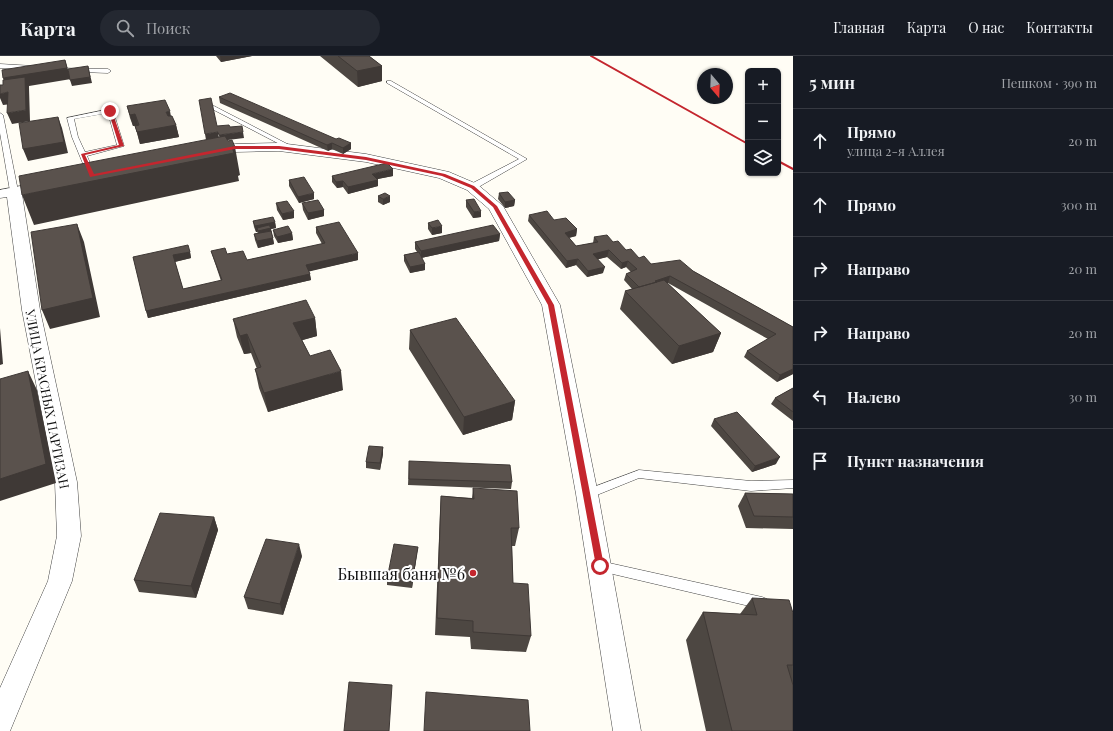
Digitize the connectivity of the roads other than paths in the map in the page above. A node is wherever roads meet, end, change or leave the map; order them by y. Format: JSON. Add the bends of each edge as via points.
{"nodes":[{"id":1,"x":0,"y":66,"type":"edge"},
{"id":2,"x":39,"y":68,"type":"edge"},
{"id":3,"x":46,"y":68,"type":"edge"},
{"id":4,"x":108,"y":71,"type":"dead end"},
{"id":5,"x":389,"y":82,"type":"dead end"},
{"id":6,"x":214,"y":108,"type":"edge"},
{"id":7,"x":0,"y":115,"type":"edge"},
{"id":8,"x":293,"y":150,"type":"junction"},
{"id":9,"x":83,"y":154,"type":"junction"},
{"id":10,"x":190,"y":156,"type":"edge"},
{"id":11,"x":100,"y":174,"type":"joint"},
{"id":12,"x":76,"y":179,"type":"edge"},
{"id":13,"x":61,"y":182,"type":"edge"},
{"id":14,"x":472,"y":187,"type":"junction"},
{"id":15,"x":7,"y":193,"type":"edge"},
{"id":16,"x":793,"y":484,"type":"edge"},
{"id":17,"x":587,"y":494,"type":"junction"},
{"id":18,"x":600,"y":566,"type":"junction"},
{"id":19,"x":772,"y":606,"type":"edge"},
{"id":20,"x":0,"y":721,"type":"edge"},
{"id":21,"x":627,"y":731,"type":"edge"}],
"edges":[{"from":1,"to":2,"type":"lane"},
{"from":3,"to":4,"type":"lane"},
{"from":5,"to":14,"type":"lane","via":[[524,159]]},
{"from":6,"to":8,"type":"lane"},
{"from":7,"to":15,"type":"lane","name":"УЛИЦА КРАСНЫХ ПАРТИЗАН"},
{"from":8,"to":10,"type":"street","via":[[279,147],[235,148]]},
{"from":8,"to":14,"type":"street","via":[[366,158],[407,166],[444,175]]},
{"from":9,"to":9,"type":"lane","via":[[70,118],[110,111],[122,146]]},
{"from":9,"to":11,"type":"lane"},
{"from":11,"to":12,"type":"street"},
{"from":13,"to":15,"type":"street"},
{"from":14,"to":17,"type":"street","via":[[495,206],[551,305]]},
{"from":15,"to":20,"type":"street","name":"УЛИЦА КРАСНЫХ ПАРТИЗАН","via":[[66,482],[69,536],[60,581]]},
{"from":16,"to":17,"type":"lane","via":[[751,486],[639,474]]},
{"from":17,"to":18,"type":"street"},
{"from":18,"to":19,"type":"lane"},
{"from":18,"to":21,"type":"street"}]}
